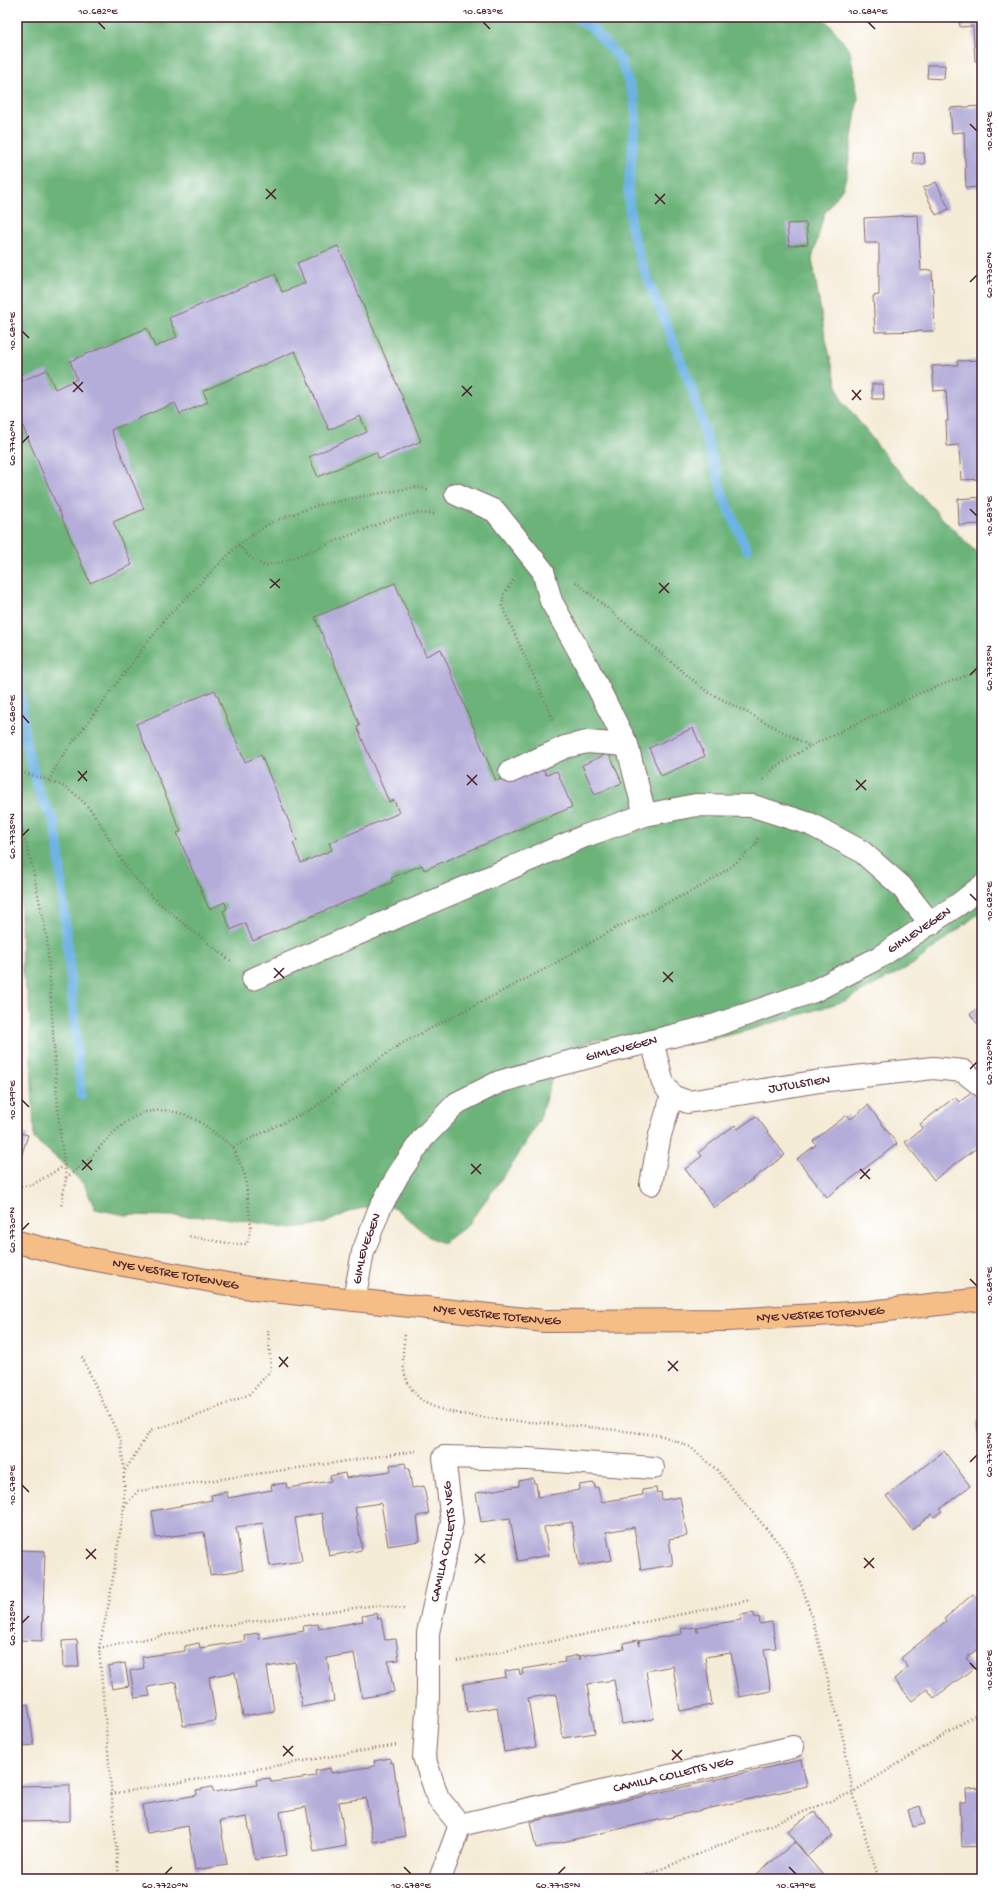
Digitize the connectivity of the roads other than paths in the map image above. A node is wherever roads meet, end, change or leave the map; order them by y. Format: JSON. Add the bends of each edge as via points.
{"nodes":[{"id":1,"x":456,"y":494,"type":"road end"},
{"id":2,"x":627,"y":745,"type":"junction"},
{"id":3,"x":510,"y":772,"type":"dead end"},
{"id":4,"x":645,"y":815,"type":"junction"},
{"id":5,"x":982,"y":886,"type":"edge"},
{"id":6,"x":931,"y":924,"type":"junction"},
{"id":7,"x":253,"y":979,"type":"road end"},
{"id":8,"x":652,"y":1041,"type":"junction"},
{"id":9,"x":982,"y":1086,"type":"edge"},
{"id":10,"x":672,"y":1096,"type":"junction"},
{"id":11,"x":651,"y":1184,"type":"dead end"},
{"id":12,"x":17,"y":1242,"type":"edge"},
{"id":13,"x":982,"y":1299,"type":"edge"},
{"id":14,"x":354,"y":1300,"type":"junction"},
{"id":15,"x":653,"y":1468,"type":"dead end"},
{"id":16,"x":793,"y":1747,"type":"dead end"},
{"id":17,"x":460,"y":1825,"type":"junction"},
{"id":18,"x":440,"y":1879,"type":"edge"}],
"edges":[{"from":1,"to":2,"type":"street","via":[[495,511],[543,571],[551,601]]},
{"from":2,"to":3,"type":"street","via":[[587,742],[565,747]]},
{"from":2,"to":4,"type":"street"},
{"from":4,"to":6,"type":"street","via":[[696,805],[753,806],[810,824],[861,851],[901,886]]},
{"from":4,"to":7,"type":"street","via":[[585,836]]},
{"from":5,"to":6,"type":"street","name":"GIMLEVEGEN"},
{"from":6,"to":8,"type":"street","name":"GIMLEVEGEN","via":[[878,958],[814,991],[716,1025]]},
{"from":8,"to":10,"type":"street","via":[[663,1083]]},
{"from":8,"to":14,"type":"street","name":"GIMLEVEGEN","via":[[499,1082],[456,1103],[423,1138],[398,1175],[379,1210],[363,1252]]},
{"from":9,"to":10,"type":"street","name":"JUTULSTIEN","via":[[963,1072],[933,1068],[820,1081],[709,1100],[688,1102]]},
{"from":10,"to":11,"type":"street","via":[[660,1135]]},
{"from":12,"to":14,"type":"main road","name":"NYE VESTRE TOTENVEG","via":[[68,1255],[255,1289]]},
{"from":13,"to":14,"type":"main road","name":"NYE VESTRE TOTENVEG","via":[[870,1312],[727,1320],[544,1320]]},
{"from":15,"to":17,"type":"street","name":"CAMILLA COLLETTS VEG","via":[[528,1459],[444,1457],[452,1522],[428,1633],[424,1757],[438,1798]]},
{"from":16,"to":17,"type":"street","name":"CAMILLA COLLETTS VEG"},
{"from":17,"to":18,"type":"street"}]}
